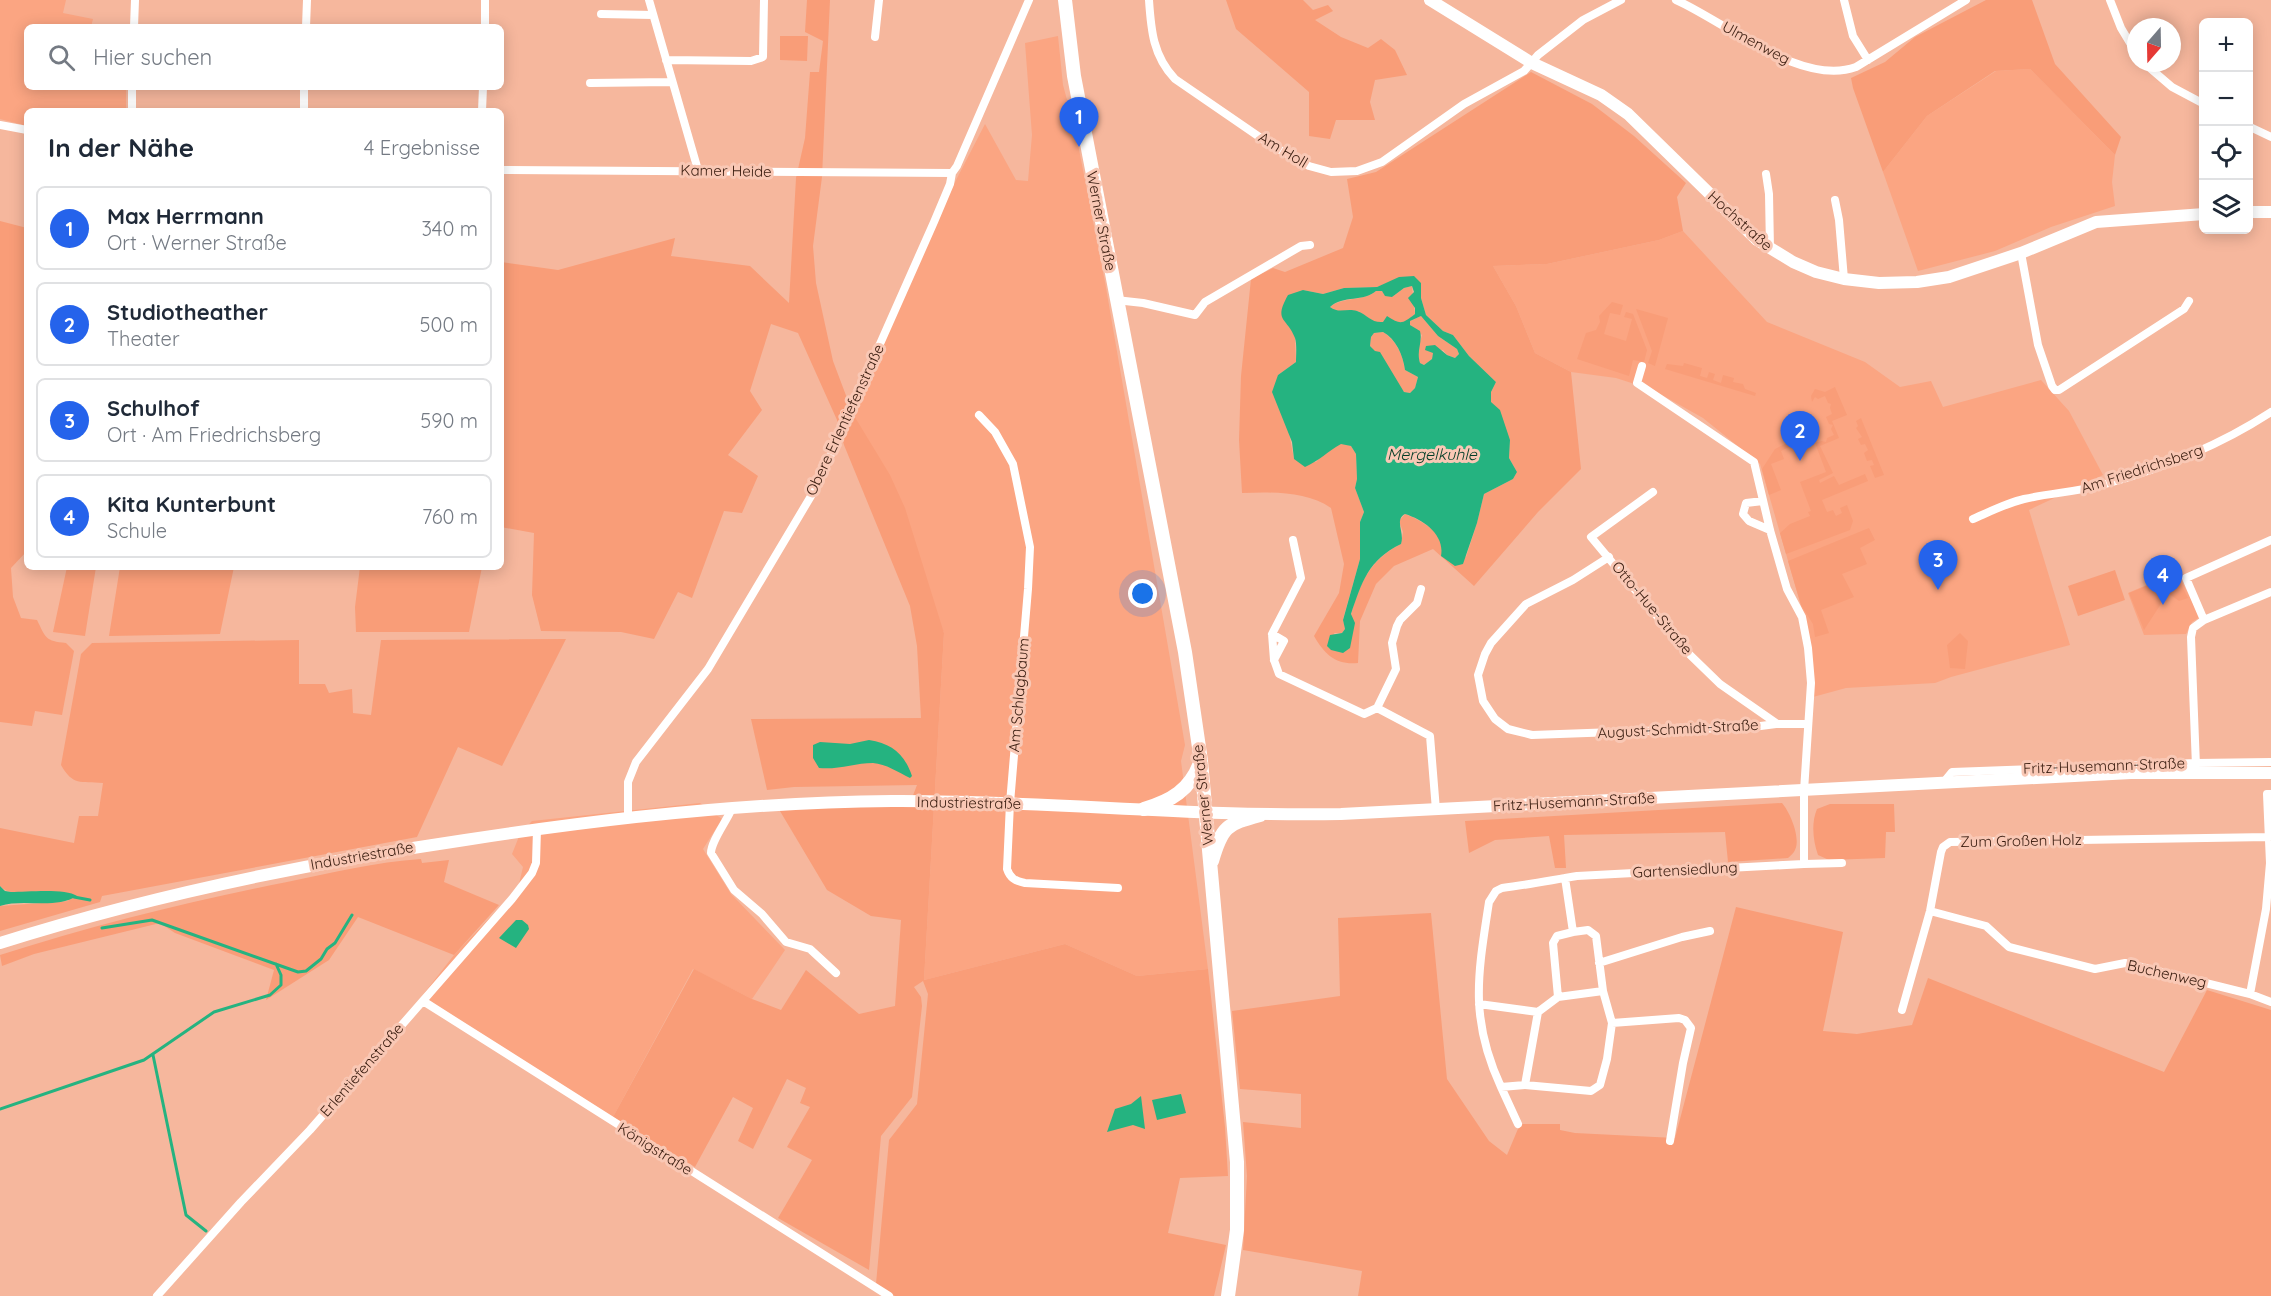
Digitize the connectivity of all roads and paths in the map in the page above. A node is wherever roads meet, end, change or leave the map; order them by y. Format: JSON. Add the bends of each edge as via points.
{"nodes":[{"id":1,"x":135,"y":0,"type":"edge"},
{"id":2,"x":307,"y":0,"type":"edge"},
{"id":3,"x":485,"y":0,"type":"edge"},
{"id":4,"x":650,"y":0,"type":"edge"},
{"id":5,"x":764,"y":0,"type":"edge"},
{"id":6,"x":879,"y":0,"type":"edge"},
{"id":7,"x":1029,"y":0,"type":"edge"},
{"id":8,"x":1065,"y":0,"type":"edge"},
{"id":9,"x":1149,"y":0,"type":"edge"},
{"id":10,"x":1430,"y":0,"type":"edge"},
{"id":11,"x":1621,"y":0,"type":"edge"},
{"id":12,"x":1676,"y":0,"type":"edge"},
{"id":13,"x":1844,"y":0,"type":"edge"},
{"id":14,"x":1965,"y":0,"type":"edge"},
{"id":15,"x":2110,"y":0,"type":"edge"},
{"id":16,"x":601,"y":15,"type":"dead end"},
{"id":17,"x":653,"y":15,"type":"junction"},
{"id":18,"x":134,"y":24,"type":"edge"},
{"id":19,"x":306,"y":24,"type":"edge"},
{"id":20,"x":485,"y":24,"type":"edge"},
{"id":21,"x":875,"y":37,"type":"dead end"},
{"id":22,"x":2127,"y":38,"type":"edge"},
{"id":23,"x":666,"y":60,"type":"junction"},
{"id":24,"x":1868,"y":60,"type":"junction"},
{"id":25,"x":1532,"y":63,"type":"junction"},
{"id":26,"x":2154,"y":72,"type":"edge"},
{"id":27,"x":671,"y":82,"type":"junction"},
{"id":28,"x":590,"y":83,"type":"dead end"},
{"id":29,"x":132,"y":90,"type":"edge"},
{"id":30,"x":304,"y":90,"type":"edge"},
{"id":31,"x":483,"y":90,"type":"edge"},
{"id":32,"x":2199,"y":101,"type":"edge"},
{"id":33,"x":132,"y":108,"type":"edge"},
{"id":34,"x":304,"y":108,"type":"edge"},
{"id":35,"x":482,"y":108,"type":"edge"},
{"id":36,"x":0,"y":125,"type":"edge"},
{"id":37,"x":2253,"y":128,"type":"edge"},
{"id":38,"x":24,"y":129,"type":"edge"},
{"id":39,"x":2271,"y":137,"type":"edge"},
{"id":40,"x":504,"y":170,"type":"edge"},
{"id":41,"x":698,"y":170,"type":"junction"},
{"id":42,"x":952,"y":173,"type":"junction"},
{"id":43,"x":1766,"y":174,"type":"dead end"},
{"id":44,"x":1835,"y":200,"type":"dead end"},
{"id":45,"x":2253,"y":212,"type":"edge"},
{"id":46,"x":2271,"y":212,"type":"edge"},
{"id":47,"x":2199,"y":214,"type":"edge"},
{"id":48,"x":1310,"y":245,"type":"dead end"},
{"id":49,"x":1770,"y":249,"type":"junction"},
{"id":50,"x":2021,"y":253,"type":"junction"},
{"id":51,"x":1844,"y":279,"type":"junction"},
{"id":52,"x":1116,"y":300,"type":"junction"},
{"id":53,"x":2189,"y":301,"type":"dead end"},
{"id":54,"x":1642,"y":366,"type":"dead end"},
{"id":55,"x":2271,"y":412,"type":"edge"},
{"id":56,"x":979,"y":414,"type":"dead end"},
{"id":57,"x":1653,"y":492,"type":"dead end"},
{"id":58,"x":1763,"y":501,"type":"junction"},
{"id":59,"x":1973,"y":519,"type":"dead end"},
{"id":60,"x":1770,"y":530,"type":"junction"},
{"id":61,"x":1293,"y":540,"type":"dead end"},
{"id":62,"x":2271,"y":540,"type":"edge"},
{"id":63,"x":1609,"y":556,"type":"junction"},
{"id":64,"x":1421,"y":589,"type":"dead end"},
{"id":65,"x":2271,"y":592,"type":"edge"},
{"id":66,"x":2204,"y":620,"type":"junction"},
{"id":67,"x":1377,"y":708,"type":"junction"},
{"id":68,"x":1776,"y":724,"type":"junction"},
{"id":69,"x":1808,"y":724,"type":"junction"},
{"id":70,"x":1201,"y":761,"type":"junction"},
{"id":71,"x":2271,"y":762,"type":"edge"},
{"id":72,"x":2195,"y":768,"type":"junction"},
{"id":73,"x":2271,"y":773,"type":"edge"},
{"id":74,"x":1943,"y":783,"type":"junction"},
{"id":75,"x":1803,"y":791,"type":"junction"},
{"id":76,"x":2269,"y":794,"type":"edge"},
{"id":77,"x":1010,"y":803,"type":"junction"},
{"id":78,"x":732,"y":808,"type":"junction"},
{"id":79,"x":1144,"y":809,"type":"junction"},
{"id":80,"x":1436,"y":810,"type":"junction"},
{"id":81,"x":1205,"y":812,"type":"junction"},
{"id":82,"x":1260,"y":815,"type":"junction"},
{"id":83,"x":628,"y":818,"type":"junction"},
{"id":84,"x":537,"y":829,"type":"junction"},
{"id":85,"x":2269,"y":837,"type":"junction"},
{"id":86,"x":1842,"y":863,"type":"dead end"},
{"id":87,"x":1804,"y":864,"type":"junction"},
{"id":88,"x":1210,"y":869,"type":"junction"},
{"id":89,"x":1565,"y":878,"type":"junction"},
{"id":90,"x":1118,"y":888,"type":"dead end"},
{"id":91,"x":1930,"y":911,"type":"junction"},
{"id":92,"x":1710,"y":931,"type":"dead end"},
{"id":93,"x":1573,"y":932,"type":"junction"},
{"id":94,"x":0,"y":943,"type":"edge"},
{"id":95,"x":1599,"y":963,"type":"junction"},
{"id":96,"x":836,"y":973,"type":"dead end"},
{"id":97,"x":1604,"y":991,"type":"junction"},
{"id":98,"x":2250,"y":994,"type":"junction"},
{"id":99,"x":1558,"y":997,"type":"junction"},
{"id":100,"x":423,"y":1000,"type":"junction"},
{"id":101,"x":2271,"y":1002,"type":"edge"},
{"id":102,"x":1479,"y":1004,"type":"junction"},
{"id":103,"x":1902,"y":1010,"type":"dead end"},
{"id":104,"x":1538,"y":1012,"type":"junction"},
{"id":105,"x":1612,"y":1023,"type":"junction"},
{"id":106,"x":1525,"y":1085,"type":"junction"},
{"id":107,"x":1501,"y":1087,"type":"junction"},
{"id":108,"x":1518,"y":1124,"type":"dead end"},
{"id":109,"x":1670,"y":1141,"type":"dead end"},
{"id":110,"x":157,"y":1296,"type":"edge"},
{"id":111,"x":889,"y":1296,"type":"edge"},
{"id":112,"x":1228,"y":1296,"type":"edge"}],
"edges":[{"from":1,"to":18,"type":"street"},
{"from":2,"to":19,"type":"street"},
{"from":3,"to":20,"type":"street"},
{"from":4,"to":17,"type":"street"},
{"from":5,"to":23,"type":"street","via":[[763,57],[751,61]]},
{"from":6,"to":21,"type":"street"},
{"from":7,"to":42,"type":"street","name":"Obere Erlentiefenstraße"},
{"from":8,"to":52,"type":"main road","name":"Werner Straße","via":[[1074,76]]},
{"from":9,"to":25,"type":"street","name":"Am Holl","via":[[1154,42],[1165,68],[1175,79],[1290,157],[1321,170],[1357,171],[1382,162],[1464,104]]},
{"from":10,"to":25,"type":"street","name":"Hochstraße"},
{"from":11,"to":25,"type":"street","via":[[1582,20]]},
{"from":12,"to":24,"type":"street","name":"Ulmenweg","via":[[1805,68],[1846,71]]},
{"from":13,"to":24,"type":"street","via":[[1853,36]]},
{"from":14,"to":24,"type":"street","name":"Ulmenweg"},
{"from":15,"to":22,"type":"street"},
{"from":16,"to":17,"type":"street"},
{"from":17,"to":23,"type":"street"},
{"from":23,"to":27,"type":"street"},
{"from":25,"to":49,"type":"street","name":"Hochstraße","via":[[1601,95],[1635,119],[1702,188]]},
{"from":26,"to":32,"type":"street"},
{"from":27,"to":28,"type":"street"},
{"from":27,"to":41,"type":"street"},
{"from":29,"to":33,"type":"street"},
{"from":30,"to":34,"type":"street"},
{"from":31,"to":35,"type":"street"},
{"from":36,"to":38,"type":"street"},
{"from":37,"to":39,"type":"street"},
{"from":40,"to":41,"type":"street","name":"Kamer Heide"},
{"from":41,"to":42,"type":"street","name":"Kamer Heide"},
{"from":42,"to":83,"type":"street","name":"Obere Erlentiefenstraße","via":[[934,222],[816,486],[708,669],[636,762],[628,782]]},
{"from":43,"to":49,"type":"street"},
{"from":44,"to":51,"type":"street"},
{"from":45,"to":46,"type":"street"},
{"from":47,"to":50,"type":"street","name":"Hochstraße","via":[[2097,222]]},
{"from":48,"to":52,"type":"street","via":[[1301,246],[1205,302],[1195,315]]},
{"from":49,"to":51,"type":"street","name":"Hochstraße","via":[[1808,268]]},
{"from":50,"to":51,"type":"street","name":"Hochstraße","via":[[1949,277],[1917,282]]},
{"from":50,"to":53,"type":"street","via":[[2038,345],[2055,390],[2184,309]]},
{"from":52,"to":70,"type":"main road","name":"Werner Straße","via":[[1185,652]]},
{"from":54,"to":58,"type":"street","via":[[1637,383],[1754,462]]},
{"from":55,"to":59,"type":"street","name":"Am Friedrichsberg","via":[[2206,449],[2163,465],[2102,485],[2023,499]]},
{"from":56,"to":77,"type":"street","name":"Am Schlagbaum","via":[[995,432],[1012,464],[1029,548]]},
{"from":57,"to":63,"type":"street","name":"Otto-Hue-Straße","via":[[1591,537]]},
{"from":58,"to":60,"type":"street"},
{"from":58,"to":60,"type":"street","via":[[1746,503],[1743,514]]},
{"from":60,"to":69,"type":"street","via":[[1787,589],[1804,627],[1811,682]]},
{"from":61,"to":67,"type":"street","via":[[1301,578],[1272,634],[1278,674],[1364,714]]},
{"from":62,"to":66,"type":"street","via":[[2186,578]]},
{"from":63,"to":68,"type":"street","name":"Otto-Hue-Straße","via":[[1686,651],[1720,684]]},
{"from":63,"to":68,"type":"street","name":"August-Schmidt-Straße","via":[[1527,604],[1491,643],[1478,675],[1483,702],[1495,718],[1520,734],[1548,735]]},
{"from":64,"to":67,"type":"street","via":[[1417,603],[1397,626],[1392,643],[1396,669]]},
{"from":65,"to":66,"type":"street"},
{"from":66,"to":72,"type":"street","via":[[2193,628],[2191,637]]},
{"from":67,"to":80,"type":"street","via":[[1430,736]]},
{"from":68,"to":69,"type":"street","name":"August-Schmidt-Straße"},
{"from":69,"to":75,"type":"street"},
{"from":70,"to":79,"type":"main road","via":[[1196,776],[1179,795]]},
{"from":70,"to":81,"type":"main road","name":"Werner Straße"},
{"from":71,"to":72,"type":"street","name":"Fritz-Husemann-Straße"},
{"from":72,"to":73,"type":"street","name":"Fritz-Husemann-Straße"},
{"from":72,"to":74,"type":"street","name":"Fritz-Husemann-Straße"},
{"from":72,"to":74,"type":"street","name":"Fritz-Husemann-Straße","via":[[1965,771],[1952,772]]},
{"from":74,"to":75,"type":"street","name":"Fritz-Husemann-Straße"},
{"from":75,"to":80,"type":"street","name":"Fritz-Husemann-Straße"},
{"from":75,"to":87,"type":"street"},
{"from":76,"to":85,"type":"street"},
{"from":77,"to":78,"type":"street","name":"Industriestraße","via":[[894,801]]},
{"from":77,"to":79,"type":"street","name":"Industriestraße"},
{"from":77,"to":90,"type":"street","name":"Am Schlagbaum","via":[[1008,875],[1016,881]]},
{"from":78,"to":83,"type":"street","name":"Industriestraße"},
{"from":78,"to":96,"type":"street","via":[[711,853],[734,890],[786,942],[810,949]]},
{"from":79,"to":81,"type":"street","name":"Industriestraße"},
{"from":80,"to":82,"type":"street","name":"Fritz-Husemann-Straße"},
{"from":81,"to":82,"type":"street","name":"Fritz-Husemann-Straße"},
{"from":81,"to":88,"type":"main road","name":"Werner Straße"},
{"from":82,"to":88,"type":"main road","via":[[1227,827]]},
{"from":83,"to":84,"type":"street","name":"Industriestraße"},
{"from":84,"to":94,"type":"street","name":"Industriestraße","via":[[214,885],[64,922]]},
{"from":84,"to":100,"type":"street","name":"Erlentiefenstraße","via":[[532,873]]},
{"from":85,"to":91,"type":"street","name":"Zum Großen Holz","via":[[1950,842],[1941,852]]},
{"from":85,"to":98,"type":"street","via":[[2266,909]]},
{"from":86,"to":87,"type":"street","name":"Gartensiedlung"},
{"from":87,"to":89,"type":"street","name":"Gartensiedlung"},
{"from":88,"to":112,"type":"main road","name":"Werner Straße","via":[[1237,1162],[1237,1230]]},
{"from":89,"to":93,"type":"street"},
{"from":89,"to":102,"type":"street","name":"Gartensiedlung","via":[[1502,888],[1492,896],[1479,969]]},
{"from":91,"to":98,"type":"street","name":"Buchenweg","via":[[1986,926],[2009,947],[2095,969],[2125,963]]},
{"from":91,"to":103,"type":"street","name":"Zum Großen Holz"},
{"from":92,"to":95,"type":"street"},
{"from":93,"to":95,"type":"street","via":[[1594,933]]},
{"from":93,"to":99,"type":"street","via":[[1557,936],[1553,943]]},
{"from":95,"to":97,"type":"street"},
{"from":97,"to":99,"type":"street"},
{"from":97,"to":105,"type":"street"},
{"from":98,"to":101,"type":"street","name":"Buchenweg"},
{"from":99,"to":104,"type":"street"},
{"from":100,"to":110,"type":"street","name":"Erlentiefenstraße"},
{"from":100,"to":111,"type":"street","name":"Königstraße"},
{"from":102,"to":104,"type":"street"},
{"from":102,"to":107,"type":"street","name":"Gartensiedlung","via":[[1483,1040]]},
{"from":104,"to":106,"type":"street"},
{"from":105,"to":106,"type":"street","via":[[1598,1088],[1591,1091]]},
{"from":105,"to":109,"type":"street","via":[[1679,1018],[1689,1023],[1692,1034]]},
{"from":106,"to":107,"type":"street"},
{"from":107,"to":108,"type":"street","name":"Gartensiedlung"}]}
